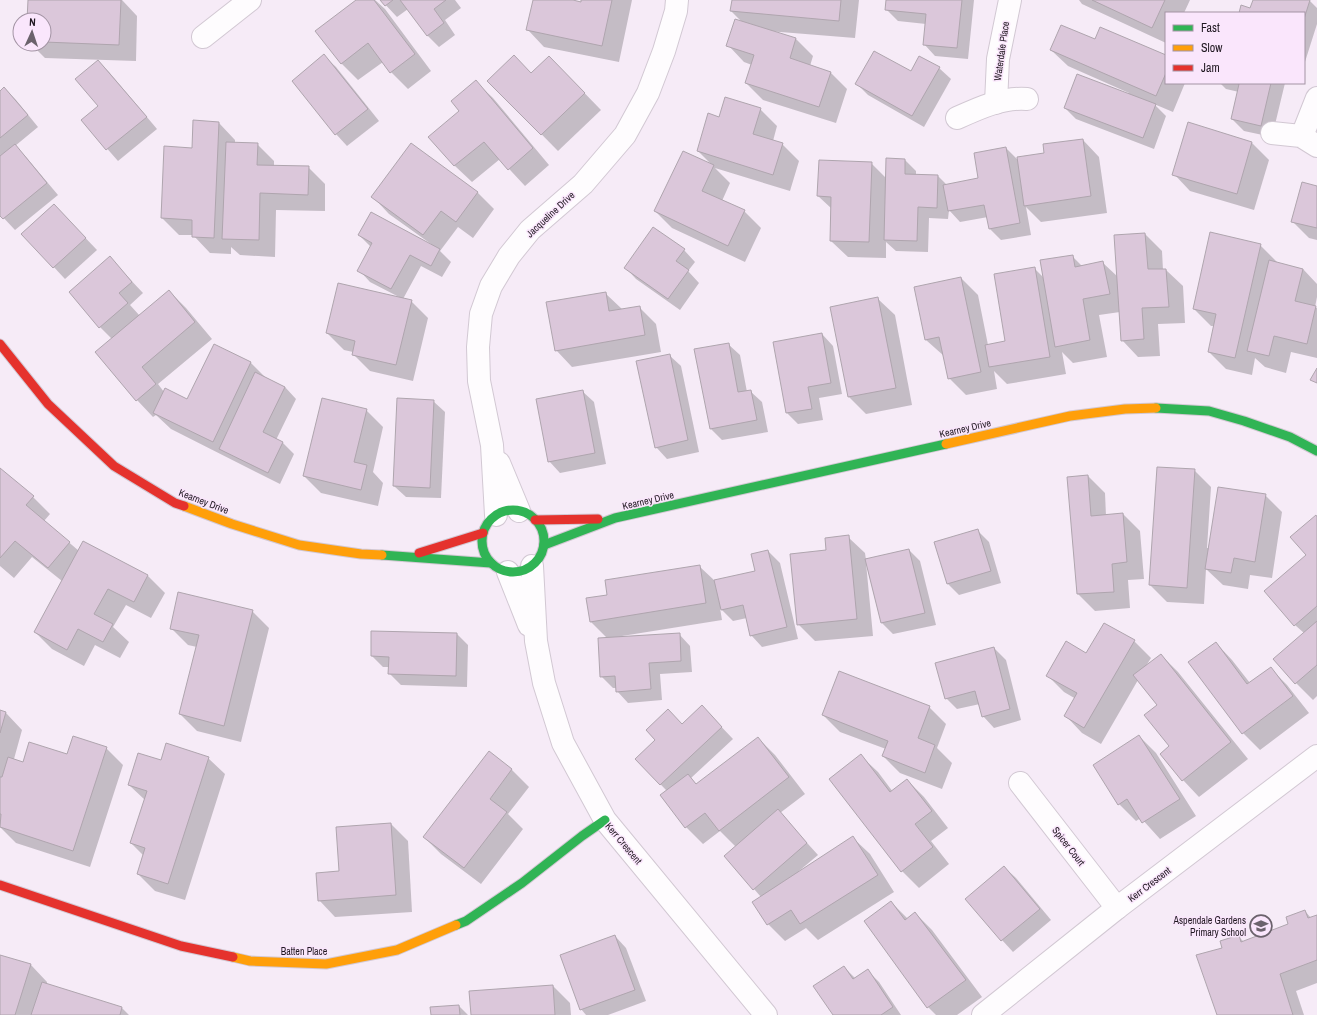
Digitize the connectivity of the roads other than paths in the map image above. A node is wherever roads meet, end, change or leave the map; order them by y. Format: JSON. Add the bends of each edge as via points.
{"nodes":[{"id":1,"x":250,"y":0,"type":"edge"},
{"id":2,"x":677,"y":0,"type":"edge"},
{"id":3,"x":1010,"y":0,"type":"edge"},
{"id":4,"x":203,"y":37,"type":"dead end"},
{"id":5,"x":1317,"y":98,"type":"edge"},
{"id":6,"x":1027,"y":99,"type":"dead end"},
{"id":7,"x":996,"y":103,"type":"junction"},
{"id":8,"x":957,"y":118,"type":"dead end"},
{"id":9,"x":1272,"y":134,"type":"dead end"},
{"id":10,"x":1310,"y":141,"type":"edge"},
{"id":11,"x":0,"y":344,"type":"edge"},
{"id":12,"x":492,"y":445,"type":"junction"},
{"id":13,"x":1317,"y":451,"type":"edge"},
{"id":14,"x":496,"y":515,"type":"junction"},
{"id":15,"x":527,"y":515,"type":"junction"},
{"id":16,"x":615,"y":518,"type":"junction"},
{"id":17,"x":483,"y":533,"type":"junction"},
{"id":18,"x":544,"y":545,"type":"junction"},
{"id":19,"x":410,"y":556,"type":"junction"},
{"id":20,"x":532,"y":566,"type":"junction"},
{"id":21,"x":499,"y":567,"type":"junction"},
{"id":22,"x":536,"y":641,"type":"junction"},
{"id":23,"x":1317,"y":756,"type":"edge"},
{"id":24,"x":1020,"y":783,"type":"dead end"},
{"id":25,"x":605,"y":820,"type":"junction"},
{"id":26,"x":0,"y":885,"type":"edge"},
{"id":27,"x":1117,"y":908,"type":"junction"},
{"id":28,"x":766,"y":1015,"type":"edge"},
{"id":29,"x":983,"y":1015,"type":"edge"}],
"edges":[{"from":1,"to":4,"type":"street"},
{"from":2,"to":12,"type":"street","name":"Jacqueline Drive","via":[[664,51],[648,93],[625,135],[583,184],[530,230],[509,256],[491,286],[481,314],[478,346],[479,381]]},
{"from":3,"to":7,"type":"street","name":"Waterdale Place","via":[[998,59]]},
{"from":5,"to":10,"type":"street"},
{"from":6,"to":7,"type":"street","via":[[1013,98]]},
{"from":7,"to":8,"type":"street"},
{"from":9,"to":10,"type":"street"},
{"from":11,"to":19,"type":"street","name":"Kearney Drive","via":[[48,404],[114,466],[175,503],[299,545],[361,554]]},
{"from":12,"to":14,"type":"street","name":"Jacqueline Drive"},
{"from":12,"to":15,"type":"street","name":"Jacqueline Drive"},
{"from":13,"to":16,"type":"street","name":"Kearney Drive","via":[[1290,437],[1209,411],[1125,409],[1070,416]]},
{"from":14,"to":15,"type":"street","via":[[503,512]]},
{"from":14,"to":17,"type":"street"},
{"from":15,"to":16,"type":"street","name":"Kearney Drive"},
{"from":15,"to":18,"type":"street","via":[[542,531]]},
{"from":16,"to":18,"type":"street","name":"Kearney Drive"},
{"from":17,"to":19,"type":"street","name":"Kearney Drive"},
{"from":17,"to":21,"type":"street","via":[[486,557]]},
{"from":18,"to":20,"type":"street","via":[[538,560]]},
{"from":19,"to":21,"type":"street","name":"Kearney Drive"},
{"from":20,"to":21,"type":"street","via":[[516,572]]},
{"from":20,"to":22,"type":"street","name":"Kerr Crescent"},
{"from":21,"to":22,"type":"street","name":"Kerr Crescent"},
{"from":22,"to":25,"type":"street","name":"Kerr Crescent","via":[[544,683],[563,743]]},
{"from":23,"to":27,"type":"street","name":"Kerr Crescent"},
{"from":24,"to":27,"type":"street","name":"Spicer Court"},
{"from":25,"to":26,"type":"street","name":"Batten Place","via":[[522,883],[466,921],[397,950],[326,964],[250,962],[181,946]]},
{"from":25,"to":28,"type":"street","name":"Kerr Crescent"},
{"from":27,"to":29,"type":"street","name":"Kerr Crescent"}]}
